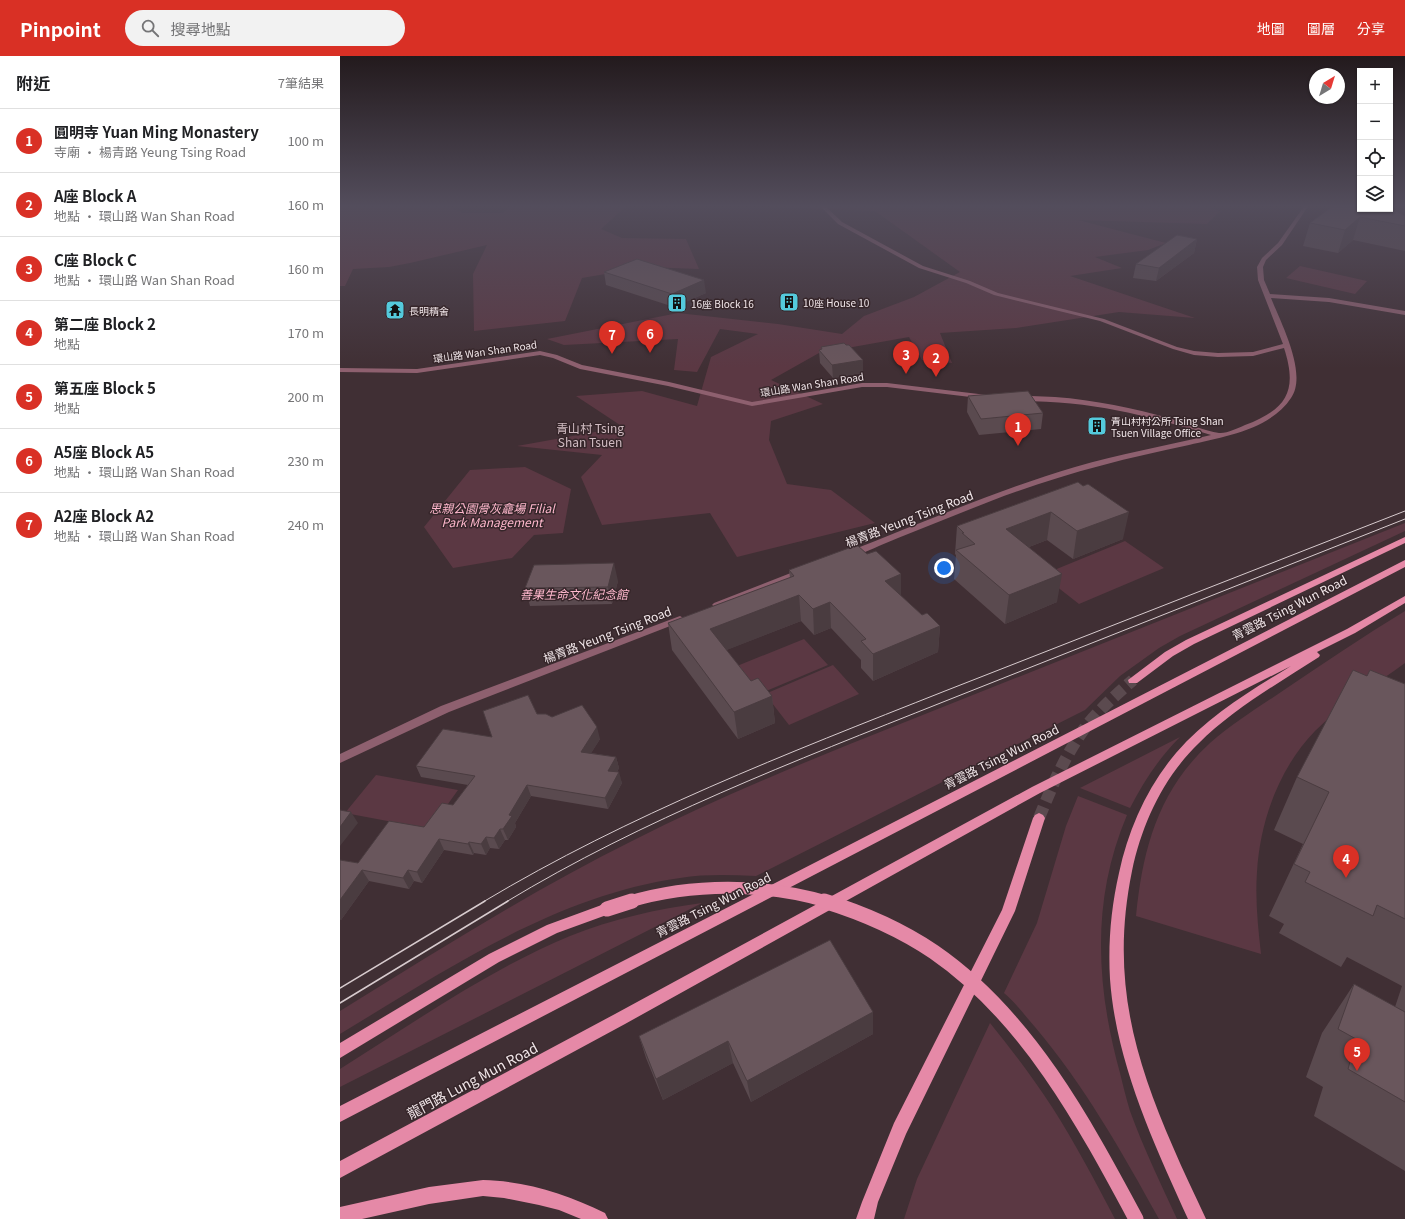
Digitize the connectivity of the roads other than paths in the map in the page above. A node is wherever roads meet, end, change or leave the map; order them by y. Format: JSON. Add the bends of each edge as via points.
{"nodes":[{"id":1,"x":907,"y":259,"type":"edge"},
{"id":2,"x":1264,"y":259,"type":"edge"},
{"id":3,"x":1267,"y":296,"type":"junction"},
{"id":4,"x":1405,"y":312,"type":"edge"},
{"id":5,"x":1286,"y":345,"type":"junction"},
{"id":6,"x":340,"y":370,"type":"edge"},
{"id":7,"x":996,"y":398,"type":"edge"},
{"id":8,"x":1011,"y":400,"type":"edge"},
{"id":9,"x":1218,"y":435,"type":"junction"},
{"id":10,"x":1405,"y":540,"type":"edge"},
{"id":11,"x":840,"y":557,"type":"edge"},
{"id":12,"x":1405,"y":563,"type":"edge"},
{"id":13,"x":811,"y":569,"type":"edge"},
{"id":14,"x":1405,"y":599,"type":"edge"},
{"id":15,"x":708,"y":608,"type":"edge"},
{"id":16,"x":686,"y":617,"type":"edge"},
{"id":17,"x":1352,"y":631,"type":"junction"},
{"id":18,"x":1133,"y":680,"type":"tunnel mouth"},
{"id":19,"x":340,"y":759,"type":"edge"},
{"id":20,"x":1039,"y":818,"type":"tunnel mouth"},
{"id":21,"x":340,"y":1051,"type":"edge"},
{"id":22,"x":340,"y":1114,"type":"edge"},
{"id":23,"x":340,"y":1170,"type":"edge"},
{"id":24,"x":340,"y":1216,"type":"edge"},
{"id":25,"x":599,"y":1219,"type":"edge"},
{"id":26,"x":865,"y":1219,"type":"edge"},
{"id":27,"x":1136,"y":1219,"type":"edge"},
{"id":28,"x":1197,"y":1219,"type":"edge"}],
"edges":[{"from":1,"to":5,"type":"street","via":[[1000,296],[1102,320],[1180,349],[1218,355],[1253,354]]},
{"from":2,"to":3,"type":"street","name":"楊青路 Yeung Tsing Road","via":[[1260,275]]},
{"from":3,"to":4,"type":"street","via":[[1329,300]]},
{"from":3,"to":5,"type":"street","name":"楊青路 Yeung Tsing Road"},
{"from":5,"to":9,"type":"street","name":"楊青路 Yeung Tsing Road","via":[[1295,380],[1288,399],[1258,422]]},
{"from":6,"to":7,"type":"street","name":"環山路 Wan Shan Road","via":[[417,371],[540,353],[555,356],[580,367],[669,384],[752,404],[862,385],[887,385]]},
{"from":8,"to":9,"type":"street","via":[[1062,400],[1114,406]]},
{"from":9,"to":11,"type":"street","name":"楊青路 Yeung Tsing Road","via":[[1048,478]]},
{"from":10,"to":18,"type":"main road","via":[[1190,642]]},
{"from":12,"to":22,"type":"main road","name":"青雲路 Tsing Wun Road"},
{"from":13,"to":15,"type":"street"},
{"from":14,"to":17,"type":"main road"},
{"from":16,"to":19,"type":"street","name":"楊青路 Yeung Tsing Road","via":[[445,709]]},
{"from":17,"to":23,"type":"main road","name":"龍門路 Lung Mun Road","via":[[1036,790]]},
{"from":17,"to":28,"type":"main road","via":[[1222,718],[1192,743],[1158,786],[1140,823],[1130,852],[1120,898],[1116,945],[1120,1000],[1126,1032],[1144,1092]]},
{"from":20,"to":26,"type":"main road","via":[[1008,911],[900,1129]]},
{"from":21,"to":27,"type":"main road","bridge":true,"via":[[494,958],[552,929],[607,909],[659,894],[728,888],[776,890],[822,899],[870,916],[911,937],[946,960],[999,1009],[1028,1044],[1078,1115]]},
{"from":24,"to":25,"type":"main road","via":[[450,1192],[484,1188],[545,1197],[573,1206]]}]}
